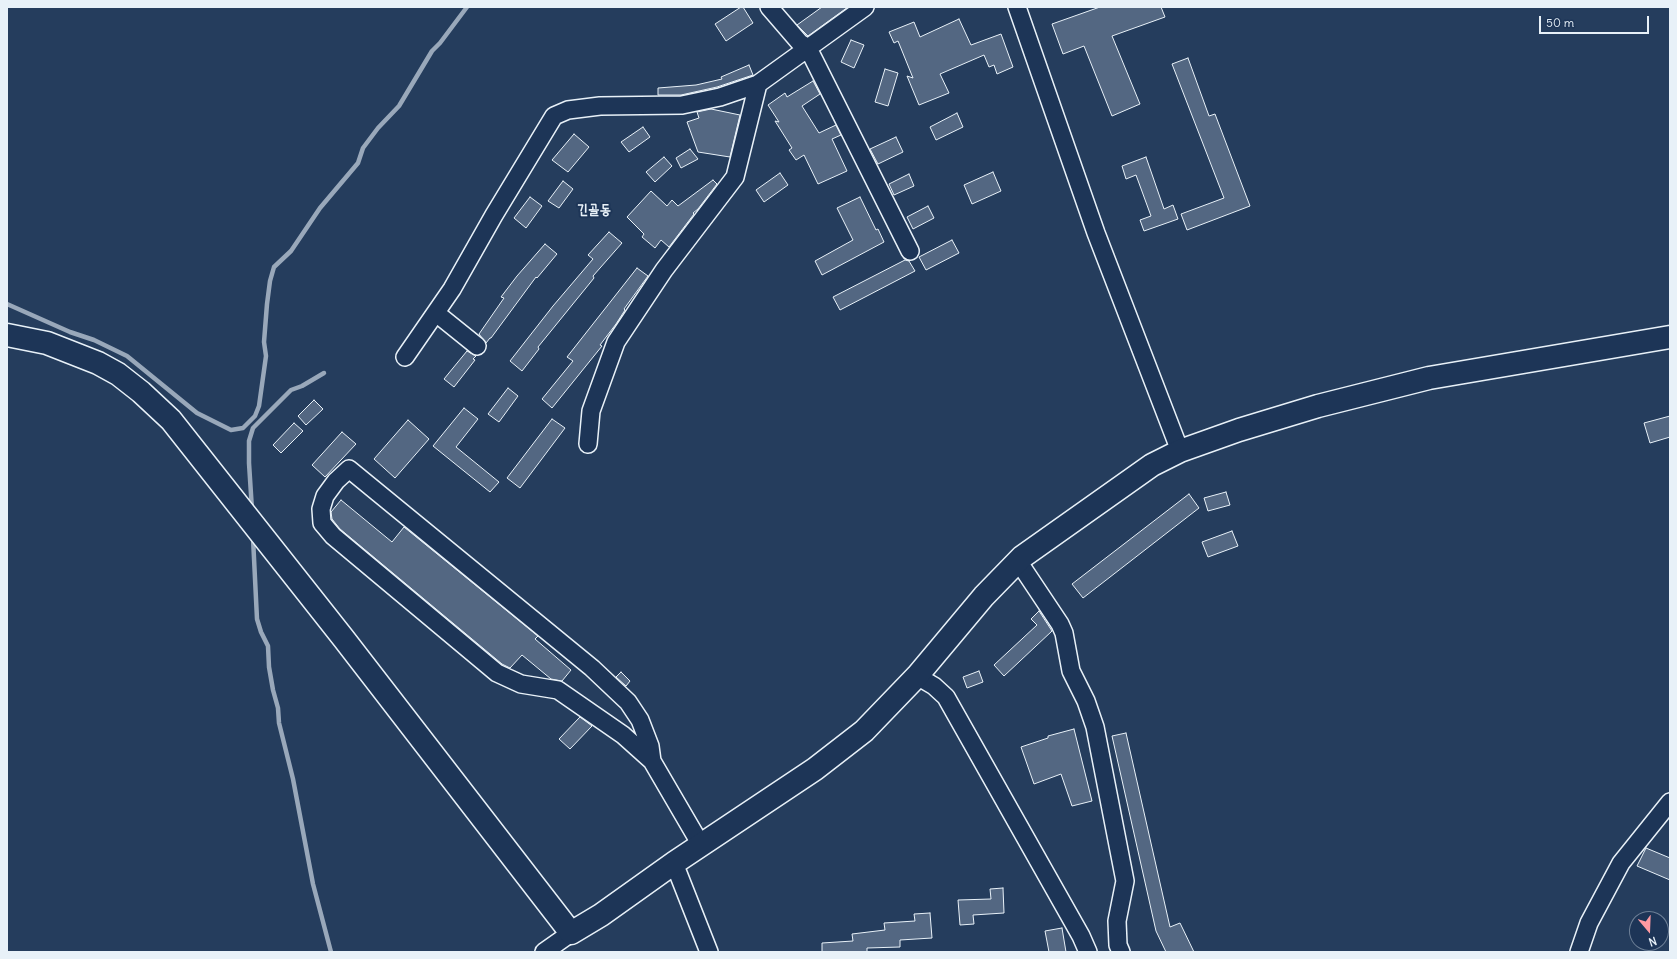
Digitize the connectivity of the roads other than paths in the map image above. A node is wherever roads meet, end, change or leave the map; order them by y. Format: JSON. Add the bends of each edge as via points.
{"nodes":[{"id":1,"x":769,"y":7,"type":"edge"},
{"id":2,"x":865,"y":7,"type":"edge"},
{"id":3,"x":1017,"y":7,"type":"edge"},
{"id":4,"x":808,"y":48,"type":"junction"},
{"id":5,"x":758,"y":84,"type":"junction"},
{"id":6,"x":910,"y":252,"type":"dead end"},
{"id":7,"x":436,"y":313,"type":"junction"},
{"id":8,"x":7,"y":335,"type":"edge"},
{"id":9,"x":1670,"y":337,"type":"edge"},
{"id":10,"x":477,"y":346,"type":"dead end"},
{"id":11,"x":405,"y":357,"type":"dead end"},
{"id":12,"x":588,"y":444,"type":"dead end"},
{"id":13,"x":1180,"y":451,"type":"junction"},
{"id":14,"x":1018,"y":561,"type":"junction"},
{"id":15,"x":917,"y":676,"type":"junction"},
{"id":16,"x":652,"y":761,"type":"junction"},
{"id":17,"x":1670,"y":802,"type":"edge"},
{"id":18,"x":701,"y":845,"type":"junction"},
{"id":19,"x":674,"y":863,"type":"junction"},
{"id":20,"x":571,"y":933,"type":"junction"},
{"id":21,"x":544,"y":952,"type":"edge"},
{"id":22,"x":709,"y":952,"type":"edge"},
{"id":23,"x":1088,"y":952,"type":"edge"},
{"id":24,"x":1121,"y":952,"type":"edge"},
{"id":25,"x":1579,"y":952,"type":"edge"}],
"edges":[{"from":1,"to":4,"type":"street","via":[[800,43]]},
{"from":2,"to":4,"type":"street"},
{"from":3,"to":13,"type":"street","via":[[1096,233]]},
{"from":4,"to":5,"type":"street"},
{"from":4,"to":6,"type":"street"},
{"from":5,"to":7,"type":"street","via":[[720,97],[682,105],[600,106],[568,110],[554,116]]},
{"from":5,"to":12,"type":"street","via":[[735,178],[664,270],[616,342],[591,411]]},
{"from":7,"to":10,"type":"street"},
{"from":7,"to":11,"type":"street"},
{"from":8,"to":20,"type":"main road","via":[[47,343],[98,363],[118,374],[171,420],[340,633]]},
{"from":9,"to":13,"type":"main road","via":[[1429,378],[1318,406]]},
{"from":13,"to":14,"type":"main road","via":[[1152,465]]},
{"from":14,"to":15,"type":"main road","via":[[984,596]]},
{"from":14,"to":24,"type":"street","via":[[1060,624],[1071,671],[1095,727],[1125,880],[1117,922],[1118,945]]},
{"from":15,"to":18,"type":"main road","via":[[864,731],[815,769]]},
{"from":15,"to":23,"type":"street","via":[[946,697]]},
{"from":16,"to":16,"type":"street","via":[[650,746],[640,720],[628,702],[592,668],[349,469],[336,481],[325,496],[321,509],[322,523],[333,536],[497,673],[521,684],[558,690],[623,736]]},
{"from":16,"to":18,"type":"street"},
{"from":17,"to":25,"type":"street","via":[[1621,863],[1588,923]]},
{"from":18,"to":19,"type":"main road"},
{"from":19,"to":20,"type":"main road"},
{"from":19,"to":22,"type":"street"},
{"from":20,"to":21,"type":"street"}]}
